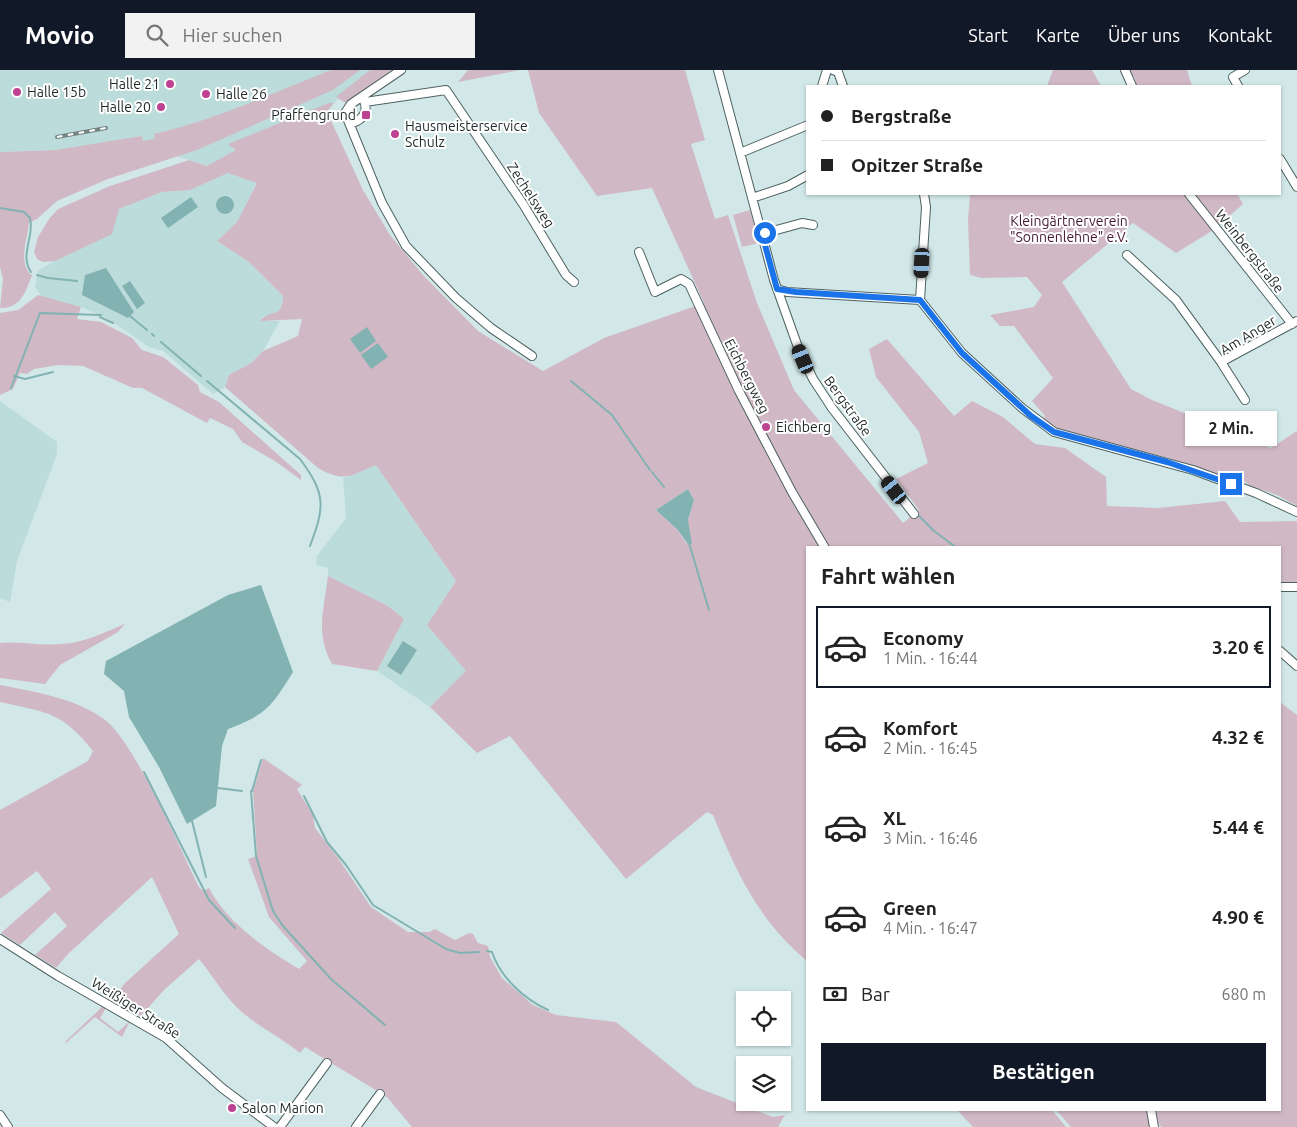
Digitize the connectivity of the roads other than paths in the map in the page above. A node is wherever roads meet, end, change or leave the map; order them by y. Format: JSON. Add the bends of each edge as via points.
{"nodes":[{"id":1,"x":401,"y":70,"type":"edge"},
{"id":2,"x":718,"y":70,"type":"edge"},
{"id":3,"x":827,"y":70,"type":"edge"},
{"id":4,"x":834,"y":70,"type":"edge"},
{"id":5,"x":1126,"y":70,"type":"edge"},
{"id":6,"x":1245,"y":70,"type":"edge"},
{"id":7,"x":822,"y":85,"type":"edge"},
{"id":8,"x":843,"y":85,"type":"edge"},
{"id":9,"x":1132,"y":85,"type":"edge"},
{"id":10,"x":1237,"y":85,"type":"edge"},
{"id":11,"x":364,"y":100,"type":"junction"},
{"id":12,"x":346,"y":120,"type":"junction"},
{"id":13,"x":806,"y":126,"type":"edge"},
{"id":14,"x":740,"y":153,"type":"junction"},
{"id":15,"x":1281,"y":161,"type":"edge"},
{"id":16,"x":806,"y":176,"type":"edge"},
{"id":17,"x":1297,"y":187,"type":"edge"},
{"id":18,"x":924,"y":195,"type":"edge"},
{"id":19,"x":1190,"y":195,"type":"edge"},
{"id":20,"x":752,"y":198,"type":"junction"},
{"id":21,"x":813,"y":225,"type":"dead end"},
{"id":22,"x":762,"y":234,"type":"junction"},
{"id":23,"x":640,"y":252,"type":"dead end"},
{"id":24,"x":1127,"y":255,"type":"dead end"},
{"id":25,"x":574,"y":282,"type":"dead end"},
{"id":26,"x":777,"y":289,"type":"junction"},
{"id":27,"x":920,"y":300,"type":"junction"},
{"id":28,"x":1294,"y":323,"type":"edge"},
{"id":29,"x":532,"y":356,"type":"dead end"},
{"id":30,"x":1221,"y":362,"type":"junction"},
{"id":31,"x":1245,"y":400,"type":"dead end"},
{"id":32,"x":1297,"y":512,"type":"edge"},
{"id":33,"x":914,"y":514,"type":"dead end"},
{"id":34,"x":824,"y":546,"type":"edge"},
{"id":35,"x":1281,"y":587,"type":"edge"},
{"id":36,"x":1297,"y":587,"type":"edge"},
{"id":37,"x":1281,"y":652,"type":"edge"},
{"id":38,"x":1297,"y":666,"type":"edge"},
{"id":39,"x":0,"y":939,"type":"edge"},
{"id":40,"x":327,"y":1064,"type":"dead end"},
{"id":41,"x":380,"y":1094,"type":"dead end"},
{"id":42,"x":1152,"y":1111,"type":"edge"},
{"id":43,"x":0,"y":1116,"type":"edge"},
{"id":44,"x":8,"y":1127,"type":"edge"},
{"id":45,"x":274,"y":1127,"type":"edge"},
{"id":46,"x":280,"y":1127,"type":"edge"},
{"id":47,"x":356,"y":1127,"type":"edge"},
{"id":48,"x":1154,"y":1127,"type":"edge"}],
"edges":[{"from":1,"to":11,"type":"street"},
{"from":2,"to":14,"type":"street","name":"Bergstraße"},
{"from":3,"to":7,"type":"street"},
{"from":4,"to":8,"type":"street"},
{"from":5,"to":9,"type":"street"},
{"from":6,"to":10,"type":"street","via":[[1233,77]]},
{"from":11,"to":12,"type":"street","via":[[346,108]]},
{"from":11,"to":12,"type":"street","via":[[364,115],[357,122]]},
{"from":11,"to":25,"type":"street","name":"Zechelsweg","via":[[446,90],[566,275]]},
{"from":12,"to":29,"type":"street","via":[[382,203],[406,246],[451,293],[491,328]]},
{"from":13,"to":14,"type":"street"},
{"from":14,"to":20,"type":"street","name":"Bergstraße"},
{"from":15,"to":17,"type":"street"},
{"from":16,"to":20,"type":"street"},
{"from":18,"to":27,"type":"street"},
{"from":19,"to":28,"type":"street","name":"Weinbergstraße"},
{"from":20,"to":22,"type":"street","name":"Bergstraße"},
{"from":21,"to":22,"type":"street","via":[[802,224]]},
{"from":22,"to":26,"type":"street","name":"Bergstraße"},
{"from":23,"to":34,"type":"street","name":"Eichbergweg","via":[[652,290],[657,292],[681,279],[696,297],[739,391]]},
{"from":24,"to":30,"type":"street","via":[[1176,300]]},
{"from":26,"to":27,"type":"street"},
{"from":26,"to":33,"type":"street","name":"Bergstraße","via":[[813,379]]},
{"from":27,"to":32,"type":"street","via":[[962,353],[1022,408],[1054,432],[1193,470],[1265,496]]},
{"from":28,"to":30,"type":"street","name":"Am Anger"},
{"from":30,"to":31,"type":"street","name":"Am Anger"},
{"from":35,"to":36,"type":"street"},
{"from":37,"to":38,"type":"street"},
{"from":39,"to":45,"type":"street","name":"Weißiger Straße","via":[[166,1038],[222,1088]]},
{"from":40,"to":46,"type":"street"},
{"from":41,"to":47,"type":"street"},
{"from":42,"to":48,"type":"street"},
{"from":43,"to":44,"type":"street"}]}
